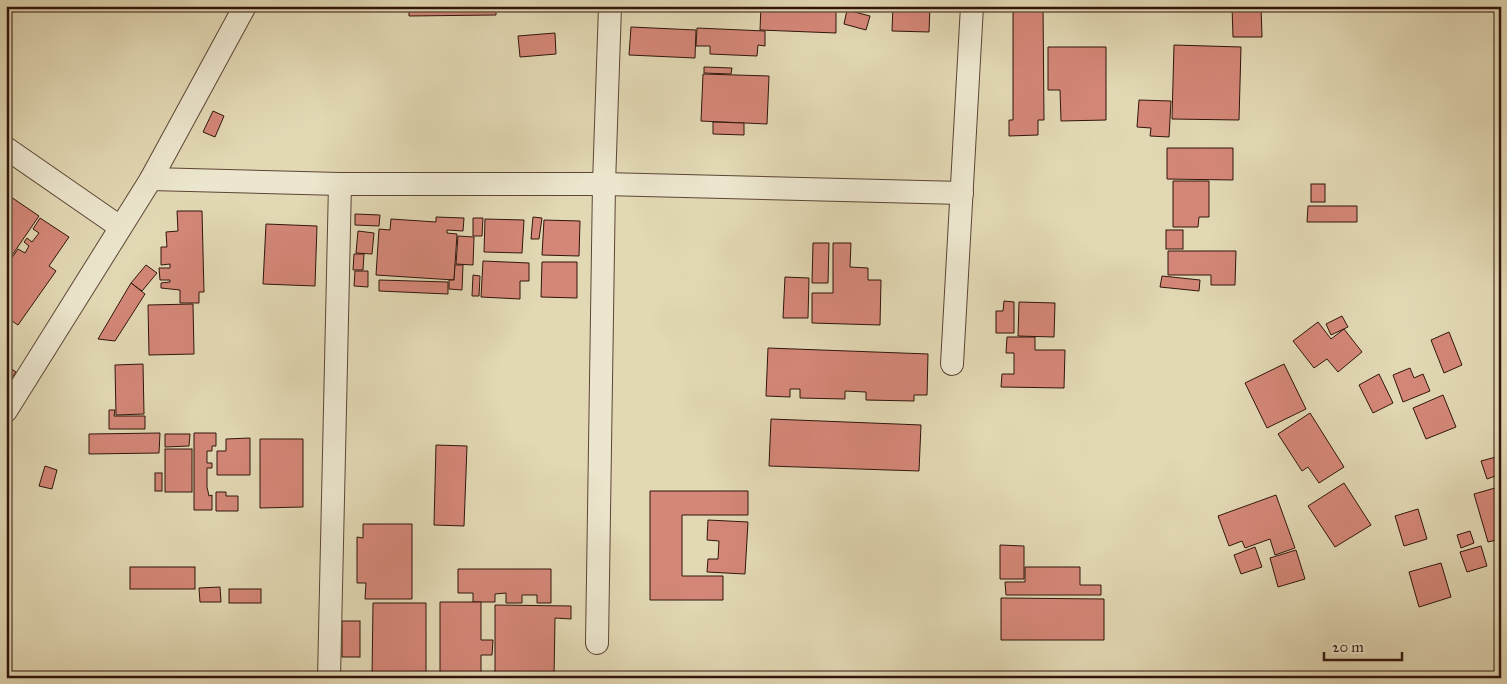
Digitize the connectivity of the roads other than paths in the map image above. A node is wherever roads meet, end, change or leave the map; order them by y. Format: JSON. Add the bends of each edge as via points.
{"nodes":[{"id":1,"x":245,"y":6,"type":"edge"},
{"id":2,"x":610,"y":6,"type":"edge"},
{"id":3,"x":972,"y":6,"type":"edge"},
{"id":4,"x":6,"y":148,"type":"edge"},
{"id":5,"x":151,"y":179,"type":"junction"},
{"id":6,"x":340,"y":184,"type":"junction"},
{"id":7,"x":604,"y":184,"type":"junction"},
{"id":8,"x":962,"y":193,"type":"junction"},
{"id":9,"x":120,"y":227,"type":"junction"},
{"id":10,"x":952,"y":364,"type":"dead end"},
{"id":11,"x":6,"y":411,"type":"edge"},
{"id":12,"x":597,"y":643,"type":"dead end"},
{"id":13,"x":329,"y":678,"type":"edge"}],
"edges":[{"from":1,"to":5,"type":"street"},
{"from":2,"to":7,"type":"street"},
{"from":3,"to":8,"type":"street"},
{"from":4,"to":9,"type":"street"},
{"from":5,"to":6,"type":"street"},
{"from":5,"to":9,"type":"street"},
{"from":6,"to":7,"type":"street"},
{"from":6,"to":13,"type":"street"},
{"from":7,"to":8,"type":"street"},
{"from":7,"to":12,"type":"street"},
{"from":8,"to":10,"type":"street"},
{"from":9,"to":11,"type":"street"}]}
